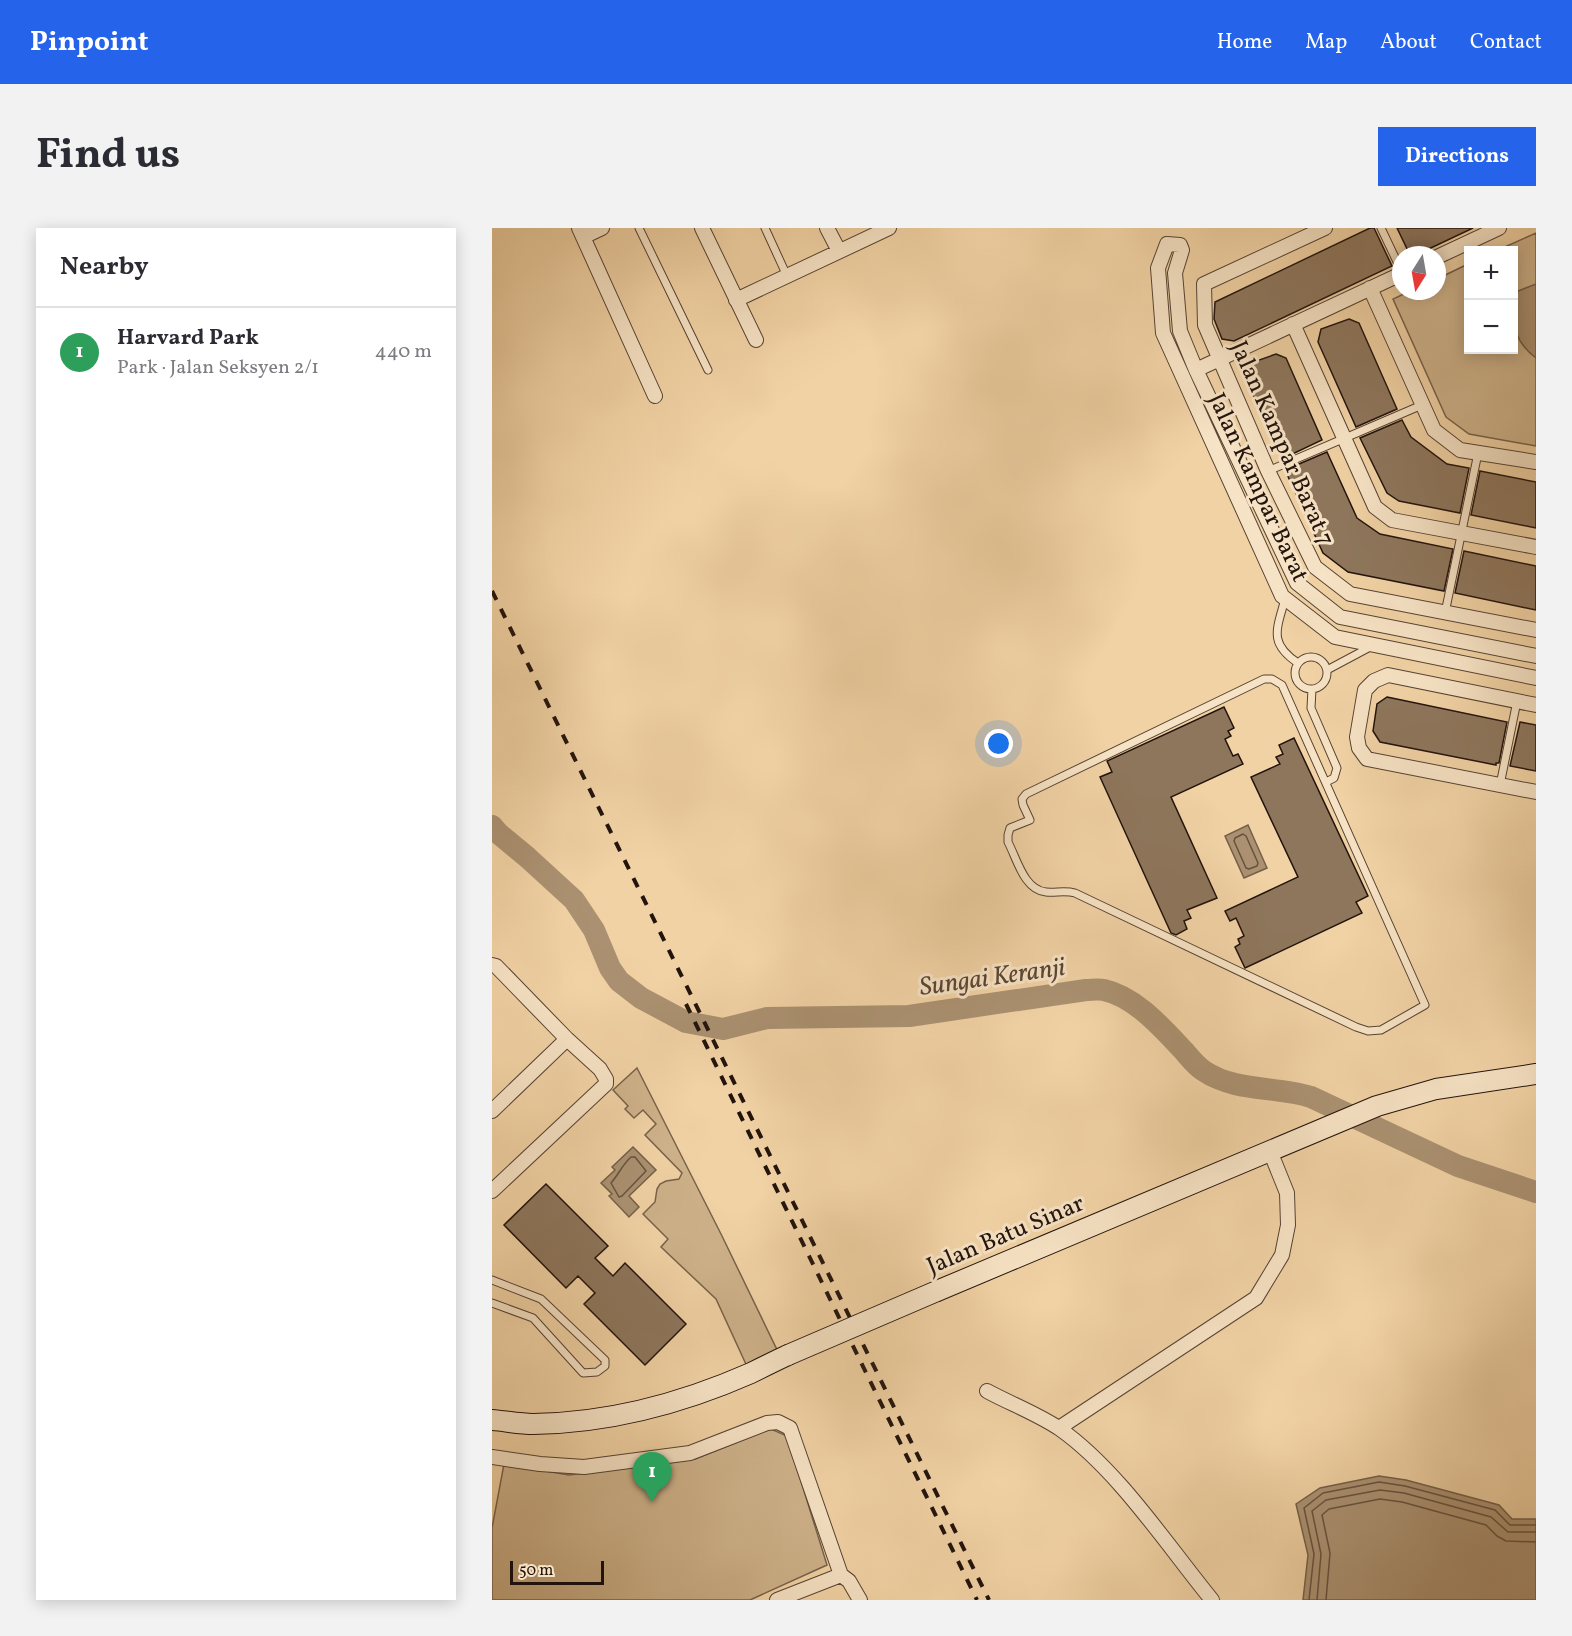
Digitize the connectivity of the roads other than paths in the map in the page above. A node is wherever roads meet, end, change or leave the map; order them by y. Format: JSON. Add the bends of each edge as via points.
{"nodes":[{"id":1,"x":602,"y":228,"type":"edge"},
{"id":2,"x":639,"y":228,"type":"edge"},
{"id":3,"x":702,"y":228,"type":"edge"},
{"id":4,"x":765,"y":228,"type":"edge"},
{"id":5,"x":827,"y":228,"type":"edge"},
{"id":6,"x":889,"y":228,"type":"edge"},
{"id":7,"x":1324,"y":228,"type":"edge"},
{"id":8,"x":1381,"y":228,"type":"edge"},
{"id":9,"x":1499,"y":228,"type":"edge"},
{"id":10,"x":581,"y":232,"type":"edge"},
{"id":11,"x":839,"y":251,"type":"junction"},
{"id":12,"x":1392,"y":252,"type":"edge"},
{"id":13,"x":1446,"y":253,"type":"edge"},
{"id":14,"x":787,"y":276,"type":"junction"},
{"id":15,"x":1392,"y":277,"type":"edge"},
{"id":16,"x":1370,"y":288,"type":"junction"},
{"id":17,"x":736,"y":300,"type":"junction"},
{"id":18,"x":1293,"y":324,"type":"junction"},
{"id":19,"x":756,"y":340,"type":"dead end"},
{"id":20,"x":1221,"y":358,"type":"junction"},
{"id":21,"x":708,"y":370,"type":"dead end"},
{"id":22,"x":1196,"y":370,"type":"junction"},
{"id":23,"x":655,"y":396,"type":"dead end"},
{"id":24,"x":1422,"y":405,"type":"junction"},
{"id":25,"x":1222,"y":425,"type":"junction"},
{"id":26,"x":1208,"y":432,"type":"junction"},
{"id":27,"x":1344,"y":438,"type":"junction"},
{"id":28,"x":1478,"y":453,"type":"junction"},
{"id":29,"x":1536,"y":462,"type":"edge"},
{"id":30,"x":1268,"y":471,"type":"junction"},
{"id":31,"x":1461,"y":533,"type":"junction"},
{"id":32,"x":1536,"y":547,"type":"edge"},
{"id":33,"x":1286,"y":599,"type":"junction"},
{"id":34,"x":1445,"y":613,"type":"junction"},
{"id":35,"x":1536,"y":630,"type":"edge"},
{"id":36,"x":1374,"y":645,"type":"junction"},
{"id":37,"x":1536,"y":656,"type":"edge"},
{"id":38,"x":1298,"y":663,"type":"junction"},
{"id":39,"x":1327,"y":670,"type":"junction"},
{"id":40,"x":1536,"y":678,"type":"edge"},
{"id":41,"x":1312,"y":689,"type":"junction"},
{"id":42,"x":1517,"y":701,"type":"junction"},
{"id":43,"x":1536,"y":705,"type":"edge"},
{"id":44,"x":1326,"y":782,"type":"junction"},
{"id":45,"x":1500,"y":785,"type":"junction"},
{"id":46,"x":1536,"y":792,"type":"edge"},
{"id":47,"x":492,"y":965,"type":"edge"},
{"id":48,"x":567,"y":1039,"type":"junction"},
{"id":49,"x":1536,"y":1074,"type":"edge"},
{"id":50,"x":492,"y":1111,"type":"edge"},
{"id":51,"x":1270,"y":1151,"type":"junction"},
{"id":52,"x":492,"y":1191,"type":"edge"},
{"id":53,"x":492,"y":1280,"type":"edge"},
{"id":54,"x":492,"y":1303,"type":"edge"},
{"id":55,"x":987,"y":1391,"type":"dead end"},
{"id":56,"x":492,"y":1419,"type":"edge"},
{"id":57,"x":1059,"y":1428,"type":"junction"},
{"id":58,"x":492,"y":1457,"type":"edge"},
{"id":59,"x":841,"y":1575,"type":"junction"},
{"id":60,"x":777,"y":1600,"type":"edge"},
{"id":61,"x":860,"y":1600,"type":"edge"},
{"id":62,"x":1212,"y":1600,"type":"edge"}],
"edges":[{"from":1,"to":10,"type":"street"},
{"from":2,"to":21,"type":"lane"},
{"from":3,"to":17,"type":"street"},
{"from":4,"to":14,"type":"lane"},
{"from":5,"to":11,"type":"street"},
{"from":6,"to":11,"type":"street"},
{"from":7,"to":20,"type":"street","name":"Jalan Kampar Barat 7","via":[[1204,284],[1206,325]]},
{"from":8,"to":12,"type":"lane"},
{"from":9,"to":13,"type":"street"},
{"from":10,"to":23,"type":"street"},
{"from":11,"to":14,"type":"street"},
{"from":14,"to":17,"type":"street"},
{"from":15,"to":16,"type":"street"},
{"from":16,"to":18,"type":"street"},
{"from":16,"to":24,"type":"street"},
{"from":17,"to":19,"type":"street"},
{"from":18,"to":20,"type":"street"},
{"from":18,"to":27,"type":"street"},
{"from":20,"to":22,"type":"street"},
{"from":20,"to":30,"type":"street","name":"Jalan Kampar Barat 7"},
{"from":22,"to":25,"type":"street","name":"Jalan Kampar Barat"},
{"from":22,"to":26,"type":"street","name":"Jalan Kampar Barat","via":[[1180,332],[1175,273],[1182,247],[1169,243],[1158,268],[1163,333]]},
{"from":24,"to":27,"type":"lane"},
{"from":24,"to":28,"type":"street","via":[[1434,430],[1460,450]]},
{"from":25,"to":26,"type":"street"},
{"from":25,"to":37,"type":"street","name":"Jalan Kampar Barat","via":[[1297,583],[1340,617]]},
{"from":26,"to":33,"type":"street","name":"Jalan Kampar Barat"},
{"from":27,"to":30,"type":"lane"},
{"from":27,"to":31,"type":"street","via":[[1375,507],[1392,520]]},
{"from":28,"to":29,"type":"street"},
{"from":28,"to":31,"type":"lane"},
{"from":30,"to":34,"type":"street","name":"Jalan Kampar Barat 7","via":[[1315,567],[1350,594]]},
{"from":31,"to":32,"type":"street"},
{"from":31,"to":34,"type":"lane"},
{"from":33,"to":36,"type":"street","name":"Jalan Kampar Barat","via":[[1335,637]]},
{"from":33,"to":38,"type":"lane","via":[[1278,638],[1286,655]]},
{"from":34,"to":35,"type":"street","name":"Jalan Kampar Barat 7"},
{"from":36,"to":39,"type":"lane"},
{"from":36,"to":40,"type":"street","name":"Jalan Kampar Barat"},
{"from":38,"to":39,"type":"lane","via":[[1306,657],[1317,657]]},
{"from":38,"to":41,"type":"lane","via":[[1296,678],[1302,686]]},
{"from":39,"to":41,"type":"lane","via":[[1326,681]]},
{"from":41,"to":44,"type":"lane","via":[[1311,708],[1337,768],[1334,778]]},
{"from":42,"to":43,"type":"street"},
{"from":42,"to":45,"type":"lane"},
{"from":42,"to":45,"type":"street","via":[[1388,675],[1365,690],[1358,736],[1359,747],[1367,759]]},
{"from":44,"to":44,"type":"lane","via":[[1425,1005],[1381,1030],[1356,1027],[1075,893],[1036,890],[1029,884],[1008,842],[1010,828],[1030,820],[1023,806],[1026,794],[1264,679],[1282,685]]},
{"from":45,"to":46,"type":"street"},
{"from":47,"to":48,"type":"street"},
{"from":48,"to":50,"type":"street"},
{"from":48,"to":52,"type":"street","via":[[600,1069],[606,1084]]},
{"from":49,"to":51,"type":"street","name":"Jalan Batu Sinar","via":[[1436,1089],[1377,1106]]},
{"from":51,"to":56,"type":"street","name":"Jalan Batu Sinar","bridge":true,"via":[[739,1377],[659,1406],[563,1422],[531,1424]]},
{"from":51,"to":57,"type":"street","via":[[1287,1192],[1288,1225],[1282,1255],[1256,1298]]},
{"from":53,"to":54,"type":"lane","via":[[541,1299],[605,1360],[605,1366],[597,1372],[583,1373],[533,1318]]},
{"from":55,"to":57,"type":"street"},
{"from":57,"to":62,"type":"street","via":[[1092,1455],[1143,1512]]},
{"from":58,"to":59,"type":"street","via":[[584,1467],[690,1453],[778,1422],[790,1428]]},
{"from":59,"to":60,"type":"street"},
{"from":59,"to":61,"type":"street"}]}
